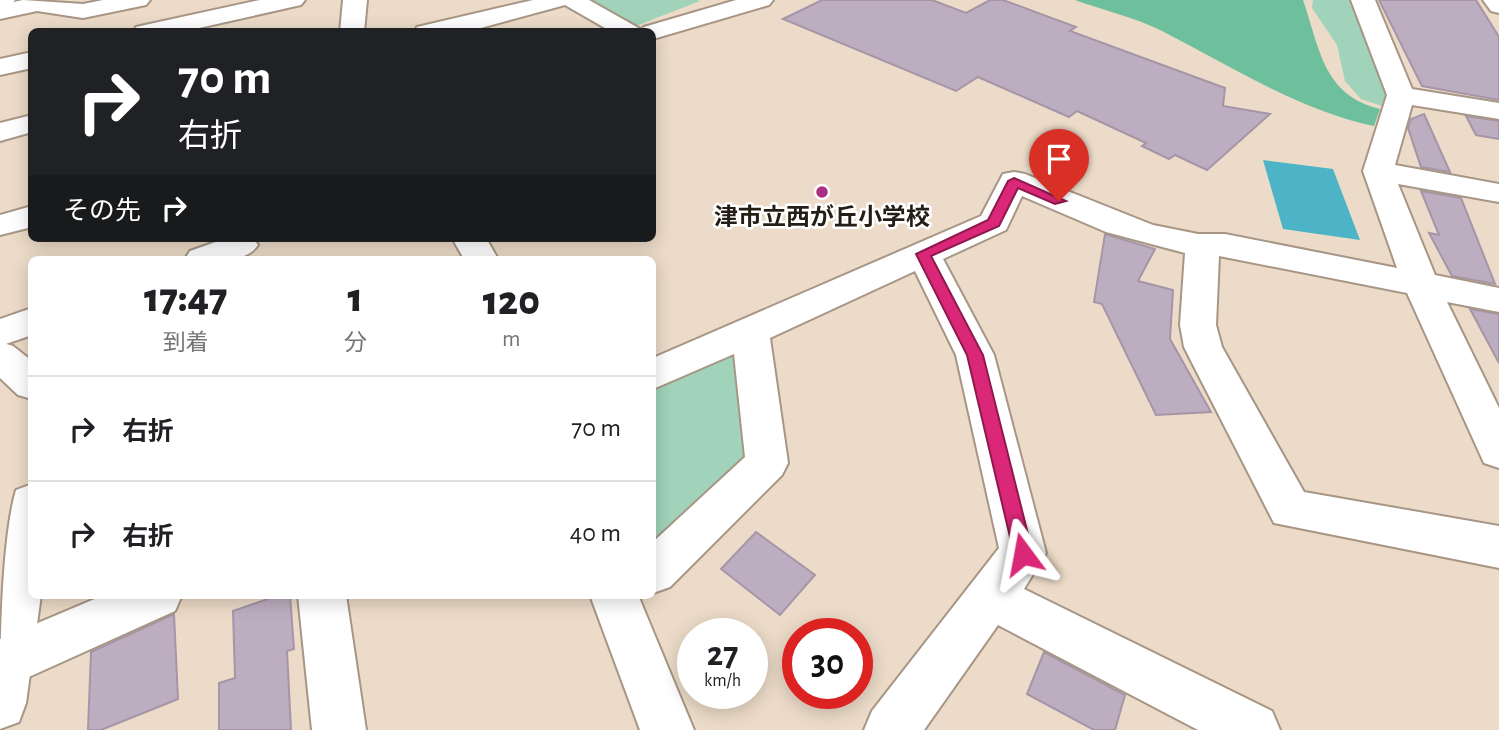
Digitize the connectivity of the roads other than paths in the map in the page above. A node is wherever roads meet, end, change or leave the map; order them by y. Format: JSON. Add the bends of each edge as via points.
{"nodes":[{"id":1,"x":3,"y":0,"type":"edge"},
{"id":2,"x":138,"y":0,"type":"edge"},
{"id":3,"x":293,"y":0,"type":"edge"},
{"id":4,"x":355,"y":0,"type":"edge"},
{"id":5,"x":558,"y":0,"type":"edge"},
{"id":6,"x":572,"y":0,"type":"edge"},
{"id":7,"x":761,"y":0,"type":"edge"},
{"id":8,"x":1363,"y":0,"type":"edge"},
{"id":9,"x":1495,"y":0,"type":"edge"},
{"id":10,"x":0,"y":4,"type":"edge"},
{"id":11,"x":1499,"y":6,"type":"edge"},
{"id":12,"x":0,"y":12,"type":"edge"},
{"id":13,"x":164,"y":28,"type":"edge"},
{"id":14,"x":352,"y":28,"type":"edge"},
{"id":15,"x":446,"y":28,"type":"edge"},
{"id":16,"x":624,"y":28,"type":"edge"},
{"id":17,"x":656,"y":32,"type":"edge"},
{"id":18,"x":28,"y":61,"type":"edge"},
{"id":19,"x":0,"y":67,"type":"edge"},
{"id":20,"x":1401,"y":95,"type":"junction"},
{"id":21,"x":1499,"y":111,"type":"edge"},
{"id":22,"x":28,"y":124,"type":"edge"},
{"id":23,"x":0,"y":132,"type":"edge"},
{"id":24,"x":1378,"y":171,"type":"junction"},
{"id":25,"x":1499,"y":192,"type":"edge"},
{"id":26,"x":28,"y":217,"type":"edge"},
{"id":27,"x":0,"y":225,"type":"edge"},
{"id":28,"x":242,"y":247,"type":"edge"},
{"id":29,"x":1202,"y":247,"type":"junction"},
{"id":30,"x":923,"y":254,"type":"junction"},
{"id":31,"x":212,"y":256,"type":"edge"},
{"id":32,"x":1421,"y":285,"type":"junction"},
{"id":33,"x":1499,"y":300,"type":"edge"},
{"id":34,"x":28,"y":322,"type":"edge"},
{"id":35,"x":750,"y":331,"type":"junction"},
{"id":36,"x":0,"y":333,"type":"edge"},
{"id":37,"x":0,"y":356,"type":"edge"},
{"id":38,"x":656,"y":373,"type":"edge"},
{"id":39,"x":28,"y":380,"type":"edge"},
{"id":40,"x":1499,"y":451,"type":"edge"},
{"id":41,"x":28,"y":525,"type":"edge"},
{"id":42,"x":1499,"y":547,"type":"edge"},
{"id":43,"x":656,"y":566,"type":"edge"},
{"id":44,"x":992,"y":597,"type":"junction"},
{"id":45,"x":150,"y":599,"type":"edge"},
{"id":46,"x":322,"y":599,"type":"edge"},
{"id":47,"x":630,"y":599,"type":"edge"},
{"id":48,"x":2,"y":677,"type":"edge"},
{"id":49,"x":339,"y":730,"type":"edge"},
{"id":50,"x":667,"y":730,"type":"edge"},
{"id":51,"x":891,"y":730,"type":"edge"},
{"id":52,"x":1254,"y":730,"type":"edge"}],
"edges":[{"from":1,"to":10,"type":"street"},
{"from":2,"to":12,"type":"street","via":[[83,11],[37,4]]},
{"from":3,"to":13,"type":"street"},
{"from":4,"to":14,"type":"street"},
{"from":5,"to":15,"type":"street"},
{"from":6,"to":16,"type":"street"},
{"from":7,"to":17,"type":"street"},
{"from":8,"to":20,"type":"street"},
{"from":9,"to":11,"type":"street"},
{"from":18,"to":19,"type":"street"},
{"from":20,"to":21,"type":"street"},
{"from":20,"to":24,"type":"street"},
{"from":22,"to":23,"type":"street"},
{"from":24,"to":25,"type":"street"},
{"from":24,"to":32,"type":"street"},
{"from":26,"to":27,"type":"street"},
{"from":28,"to":31,"type":"street"},
{"from":29,"to":30,"type":"street","via":[[1128,230],[1014,181],[994,223]]},
{"from":29,"to":32,"type":"street","via":[[1225,245]]},
{"from":29,"to":42,"type":"street","via":[[1198,326],[1203,347],[1290,509]]},
{"from":30,"to":35,"type":"street"},
{"from":30,"to":44,"type":"street","via":[[975,355],[1023,554]]},
{"from":32,"to":33,"type":"street"},
{"from":32,"to":40,"type":"street"},
{"from":34,"to":36,"type":"street"},
{"from":35,"to":38,"type":"street"},
{"from":35,"to":43,"type":"street","via":[[767,463]]},
{"from":37,"to":39,"type":"street"},
{"from":41,"to":48,"type":"street"},
{"from":44,"to":51,"type":"street"},
{"from":44,"to":52,"type":"street"},
{"from":45,"to":48,"type":"street"},
{"from":46,"to":49,"type":"street"},
{"from":47,"to":50,"type":"street"}]}
